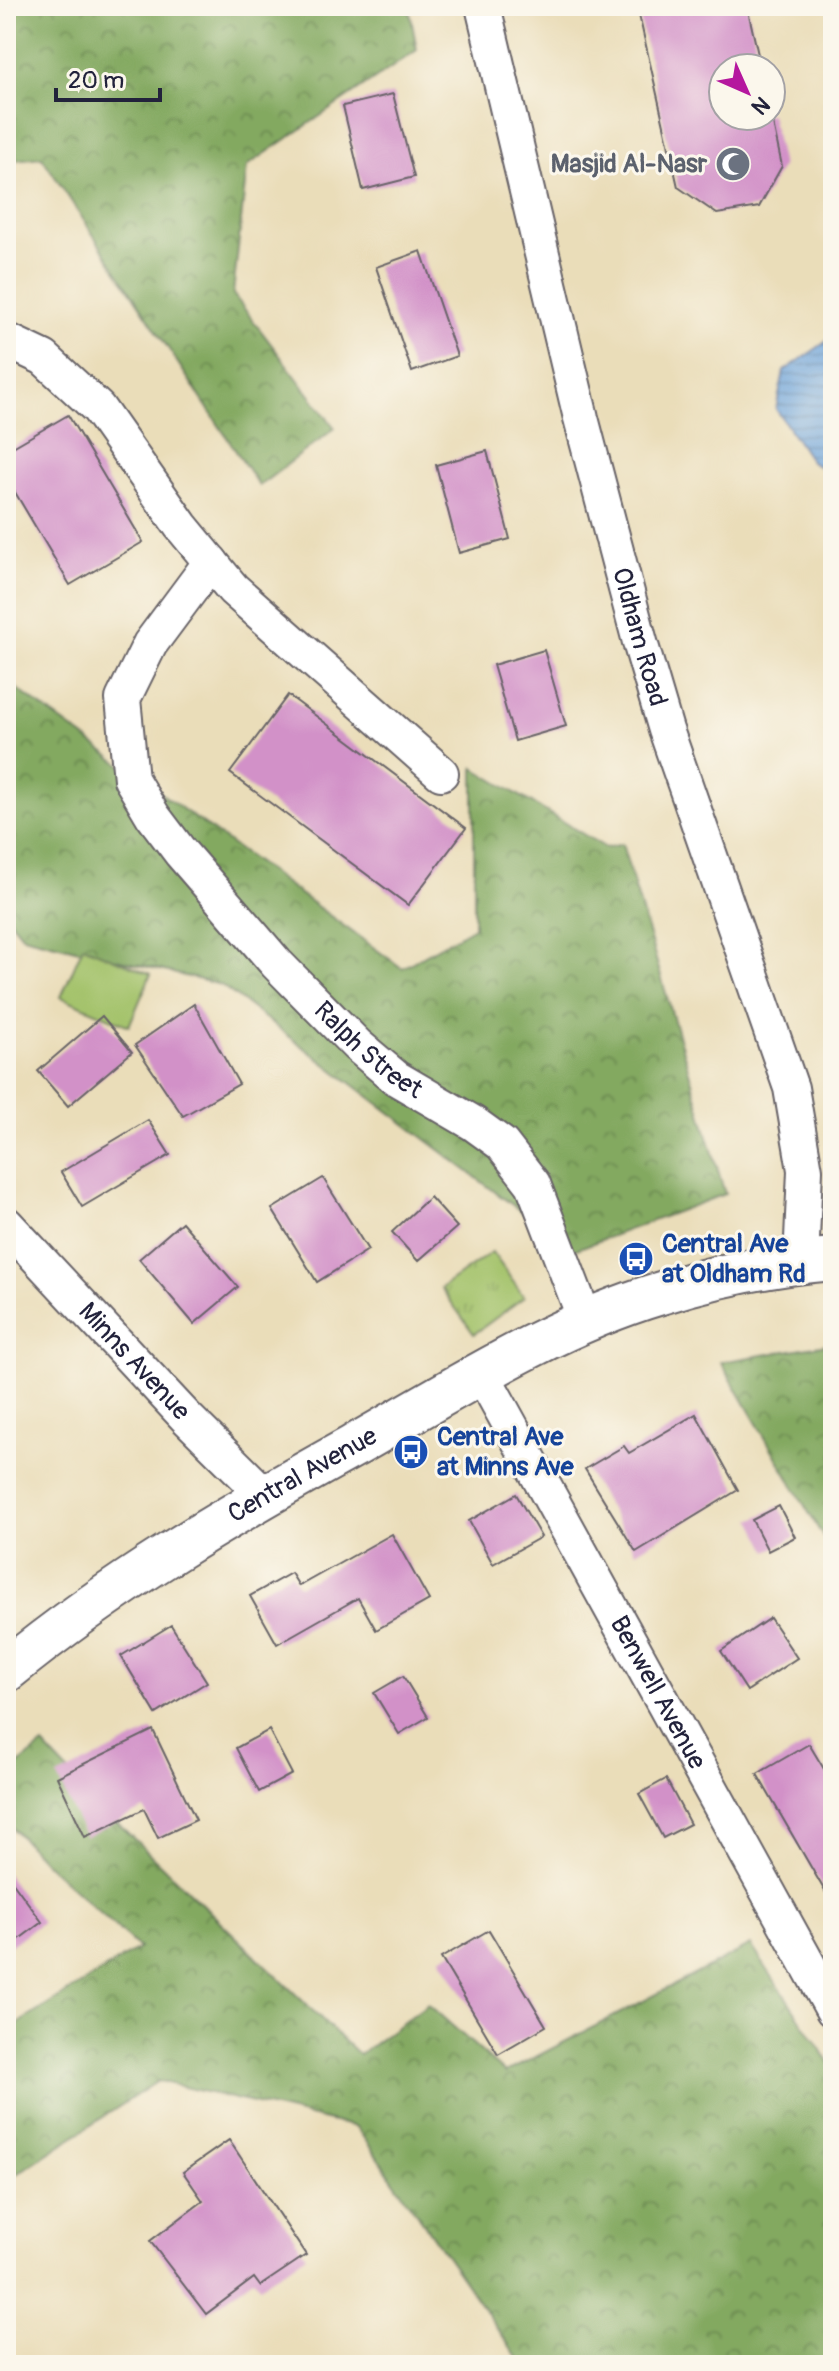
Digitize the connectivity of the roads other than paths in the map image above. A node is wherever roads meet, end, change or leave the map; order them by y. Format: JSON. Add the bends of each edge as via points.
{"nodes":[{"id":1,"x":483,"y":6,"type":"edge"},
{"id":2,"x":6,"y":340,"type":"edge"},
{"id":3,"x":211,"y":562,"type":"junction"},
{"id":4,"x":441,"y":773,"type":"dead end"},
{"id":5,"x":6,"y":1224,"type":"edge"},
{"id":6,"x":817,"y":1260,"type":"edge"},
{"id":7,"x":586,"y":1322,"type":"junction"},
{"id":8,"x":482,"y":1374,"type":"junction"},
{"id":9,"x":265,"y":1495,"type":"junction"},
{"id":10,"x":6,"y":1671,"type":"edge"},
{"id":11,"x":833,"y":2010,"type":"edge"}],
"edges":[{"from":1,"to":6,"type":"street","name":"Oldham Road","via":[[640,642],[791,1088]]},
{"from":2,"to":3,"type":"street","via":[[44,358],[98,408]]},
{"from":3,"to":4,"type":"street","via":[[233,589]]},
{"from":3,"to":7,"type":"street","name":"Ralph Street","via":[[150,644],[123,699],[131,779],[181,853],[276,963],[357,1045],[396,1078],[502,1144],[533,1184]]},
{"from":5,"to":9,"type":"street","name":"Minns Avenue"},
{"from":6,"to":7,"type":"main road","name":"Central Avenue","via":[[658,1293]]},
{"from":7,"to":8,"type":"main road","name":"Central Avenue"},
{"from":8,"to":9,"type":"main road","name":"Central Avenue"},
{"from":8,"to":11,"type":"street","name":"Benwell Avenue"},
{"from":9,"to":10,"type":"main road","name":"Central Avenue","via":[[140,1571]]}]}
